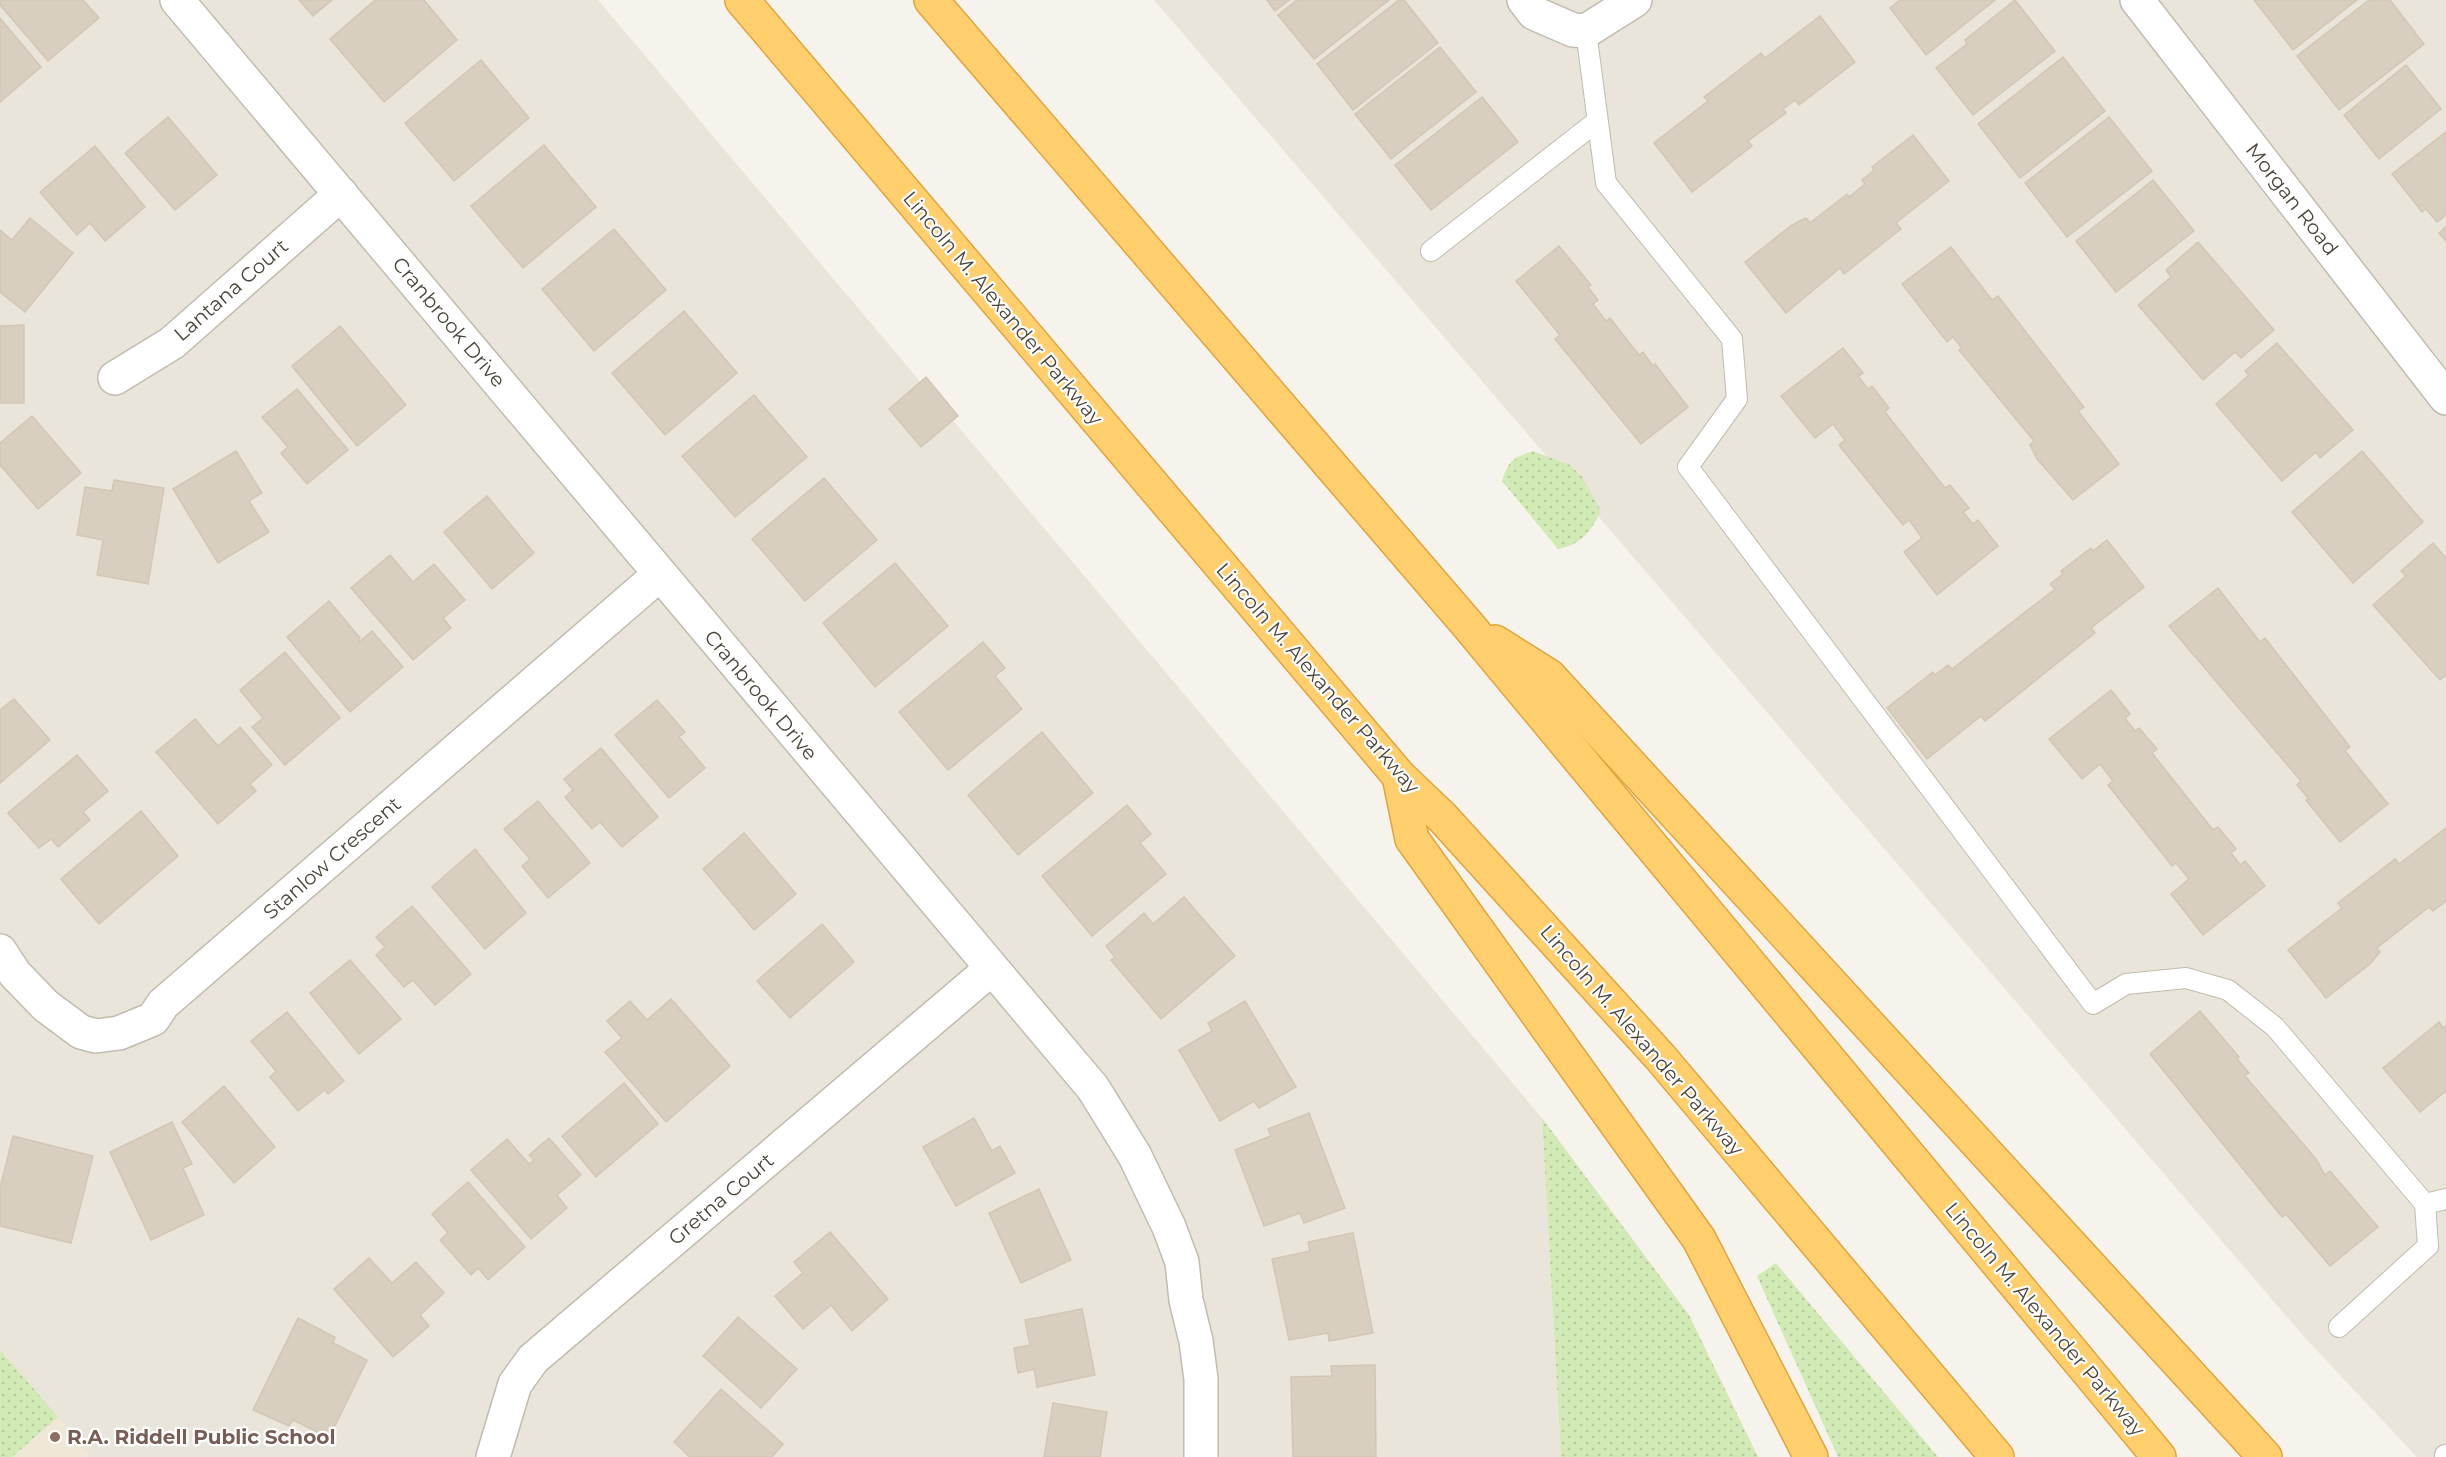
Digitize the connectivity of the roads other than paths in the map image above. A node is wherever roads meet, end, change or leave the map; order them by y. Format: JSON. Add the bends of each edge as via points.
{"nodes":[{"id":1,"x":177,"y":0,"type":"edge"},
{"id":2,"x":742,"y":0,"type":"edge"},
{"id":3,"x":931,"y":0,"type":"edge"},
{"id":4,"x":1524,"y":0,"type":"edge"},
{"id":5,"x":1635,"y":0,"type":"edge"},
{"id":6,"x":2137,"y":0,"type":"edge"},
{"id":7,"x":1586,"y":31,"type":"junction"},
{"id":8,"x":1596,"y":122,"type":"junction"},
{"id":9,"x":340,"y":194,"type":"junction"},
{"id":10,"x":1431,"y":251,"type":"dead end"},
{"id":11,"x":115,"y":378,"type":"dead end"},
{"id":12,"x":2446,"y":398,"type":"edge"},
{"id":13,"x":660,"y":574,"type":"junction"},
{"id":14,"x":1468,"y":625,"type":"junction"},
{"id":15,"x":1399,"y":776,"type":"junction"},
{"id":16,"x":0,"y":951,"type":"edge"},
{"id":17,"x":991,"y":969,"type":"junction"},
{"id":18,"x":2446,"y":1199,"type":"edge"},
{"id":19,"x":2425,"y":1204,"type":"junction"},
{"id":20,"x":2340,"y":1327,"type":"dead end"},
{"id":21,"x":493,"y":1457,"type":"edge"},
{"id":22,"x":1201,"y":1457,"type":"edge"},
{"id":23,"x":1811,"y":1457,"type":"edge"},
{"id":24,"x":1997,"y":1457,"type":"edge"},
{"id":25,"x":2159,"y":1457,"type":"edge"},
{"id":26,"x":2265,"y":1457,"type":"edge"}],
"edges":[{"from":1,"to":9,"type":"street","name":"Cranbrook Drive"},
{"from":2,"to":15,"type":"highway","name":"Lincoln M. Alexander Parkway"},
{"from":3,"to":14,"type":"highway","name":"Lincoln M. Alexander Parkway"},
{"from":4,"to":7,"type":"street","via":[[1534,13],[1573,30]]},
{"from":5,"to":7,"type":"street"},
{"from":6,"to":12,"type":"street","name":"Morgan Road"},
{"from":7,"to":8,"type":"lane"},
{"from":8,"to":10,"type":"lane"},
{"from":8,"to":19,"type":"lane","via":[[1606,183],[1732,339],[1737,399],[1688,467],[2093,1004],[2126,984],[2186,978],[2228,990],[2275,1027]]},
{"from":9,"to":11,"type":"street","name":"Lantana Court","via":[[172,343]]},
{"from":9,"to":13,"type":"street","name":"Cranbrook Drive"},
{"from":13,"to":16,"type":"street","name":"Stanlow Crescent","via":[[163,1004],[153,1019],[120,1033],[96,1036],[81,1032],[46,1006],[15,974]]},
{"from":13,"to":17,"type":"street","name":"Cranbrook Drive"},
{"from":14,"to":25,"type":"highway","name":"Lincoln M. Alexander Parkway"},
{"from":14,"to":26,"type":"highway","via":[[1549,676]]},
{"from":15,"to":23,"type":"highway","via":[[1412,839],[1699,1239]]},
{"from":15,"to":24,"type":"highway","name":"Lincoln M. Alexander Parkway","via":[[1443,818],[1661,1058]]},
{"from":17,"to":21,"type":"street","name":"Gretna Court","via":[[533,1359],[515,1384]]},
{"from":17,"to":22,"type":"street","name":"Cranbrook Drive","via":[[1093,1088],[1135,1156],[1169,1227],[1182,1262],[1196,1341],[1201,1379]]},
{"from":18,"to":19,"type":"lane"},
{"from":19,"to":20,"type":"lane","via":[[2428,1246]]}]}
